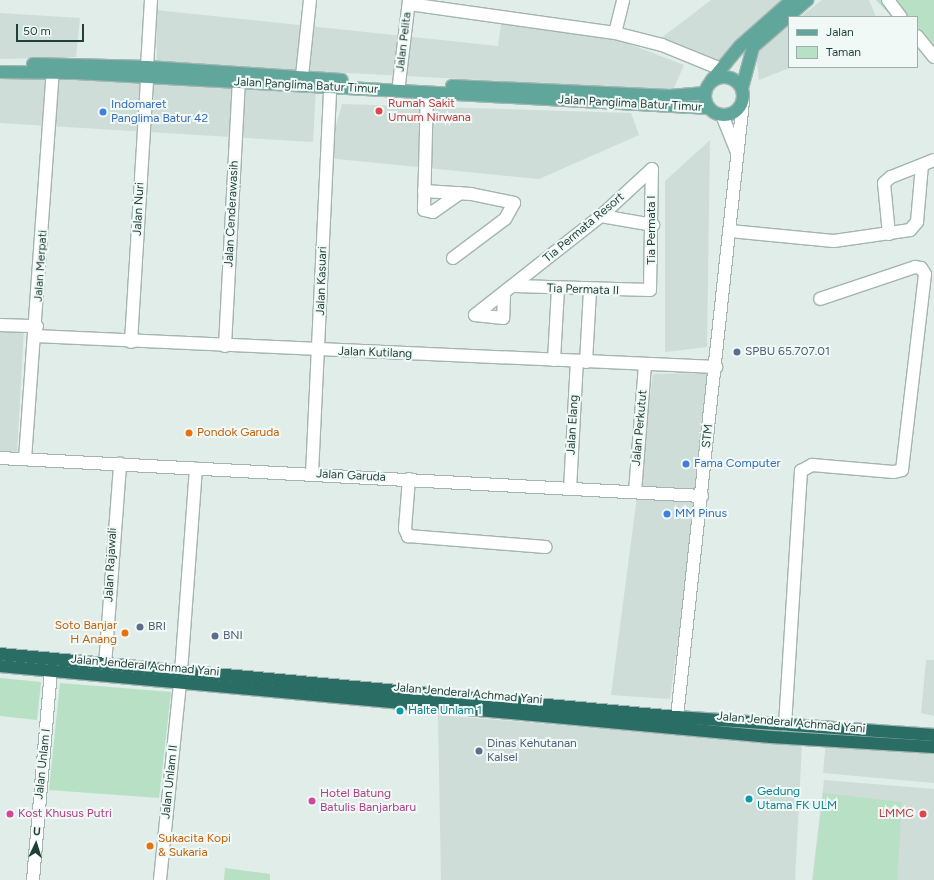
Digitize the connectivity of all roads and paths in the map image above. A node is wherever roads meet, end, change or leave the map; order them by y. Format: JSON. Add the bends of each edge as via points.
{"nodes":[{"id":1,"x":151,"y":0,"type":"edge"},
{"id":2,"x":310,"y":0,"type":"edge"},
{"id":3,"x":623,"y":0,"type":"edge"},
{"id":4,"x":792,"y":0,"type":"edge"},
{"id":5,"x":807,"y":0,"type":"edge"},
{"id":6,"x":888,"y":0,"type":"edge"},
{"id":7,"x":409,"y":2,"type":"edge"},
{"id":8,"x":789,"y":16,"type":"edge"},
{"id":9,"x":900,"y":16,"type":"edge"},
{"id":10,"x":788,"y":17,"type":"edge"},
{"id":11,"x":616,"y":33,"type":"junction"},
{"id":12,"x":918,"y":37,"type":"edge"},
{"id":13,"x":934,"y":58,"type":"edge"},
{"id":14,"x":0,"y":65,"type":"edge"},
{"id":15,"x":721,"y":69,"type":"junction"},
{"id":16,"x":0,"y":72,"type":"edge"},
{"id":17,"x":53,"y":72,"type":"junction"},
{"id":18,"x":147,"y":72,"type":"junction"},
{"id":19,"x":210,"y":76,"type":"junction"},
{"id":20,"x":302,"y":76,"type":"junction"},
{"id":21,"x":239,"y":82,"type":"junction"},
{"id":22,"x":399,"y":84,"type":"junction"},
{"id":23,"x":330,"y":87,"type":"junction"},
{"id":24,"x":707,"y":88,"type":"junction"},
{"id":25,"x":742,"y":88,"type":"junction"},
{"id":26,"x":427,"y":93,"type":"junction"},
{"id":27,"x":743,"y":101,"type":"junction"},
{"id":28,"x":708,"y":108,"type":"junction"},
{"id":29,"x":722,"y":115,"type":"junction"},
{"id":30,"x":738,"y":155,"type":"junction"},
{"id":31,"x":934,"y":160,"type":"edge"},
{"id":32,"x":922,"y":165,"type":"junction"},
{"id":33,"x":652,"y":170,"type":"joint"},
{"id":34,"x":424,"y":191,"type":"junction"},
{"id":35,"x":460,"y":193,"type":"junction"},
{"id":36,"x":601,"y":216,"type":"junction"},
{"id":37,"x":653,"y":225,"type":"junction"},
{"id":38,"x":730,"y":231,"type":"junction"},
{"id":39,"x":889,"y":234,"type":"junction"},
{"id":40,"x":453,"y":258,"type":"dead end"},
{"id":41,"x":515,"y":286,"type":"junction"},
{"id":42,"x":558,"y":289,"type":"junction"},
{"id":43,"x":650,"y":290,"type":"joint"},
{"id":44,"x":590,"y":291,"type":"junction"},
{"id":45,"x":504,"y":295,"type":"dead end"},
{"id":46,"x":820,"y":299,"type":"dead end"},
{"id":47,"x":0,"y":325,"type":"edge"},
{"id":48,"x":36,"y":331,"type":"junction"},
{"id":49,"x":131,"y":342,"type":"junction"},
{"id":50,"x":225,"y":346,"type":"junction"},
{"id":51,"x":319,"y":350,"type":"junction"},
{"id":52,"x":554,"y":360,"type":"junction"},
{"id":53,"x":581,"y":362,"type":"junction"},
{"id":54,"x":645,"y":364,"type":"junction"},
{"id":55,"x":716,"y":367,"type":"junction"},
{"id":56,"x":0,"y":458,"type":"edge"},
{"id":57,"x":25,"y":459,"type":"junction"},
{"id":58,"x":120,"y":464,"type":"junction"},
{"id":59,"x":196,"y":469,"type":"junction"},
{"id":60,"x":312,"y":474,"type":"junction"},
{"id":61,"x":409,"y":479,"type":"junction"},
{"id":62,"x":570,"y":489,"type":"junction"},
{"id":63,"x":635,"y":492,"type":"junction"},
{"id":64,"x":702,"y":496,"type":"junction"},
{"id":65,"x":546,"y":547,"type":"dead end"},
{"id":66,"x":0,"y":654,"type":"edge"},
{"id":67,"x":20,"y":662,"type":"junction"},
{"id":68,"x":105,"y":665,"type":"junction"},
{"id":69,"x":0,"y":666,"type":"edge"},
{"id":70,"x":51,"y":671,"type":"junction"},
{"id":71,"x":180,"y":678,"type":"junction"},
{"id":72,"x":677,"y":717,"type":"junction"},
{"id":73,"x":772,"y":724,"type":"junction"},
{"id":74,"x":785,"y":725,"type":"junction"},
{"id":75,"x":813,"y":734,"type":"junction"},
{"id":76,"x":934,"y":735,"type":"edge"},
{"id":77,"x":770,"y":737,"type":"junction"},
{"id":78,"x":934,"y":747,"type":"edge"},
{"id":79,"x":32,"y":880,"type":"edge"},
{"id":80,"x":160,"y":880,"type":"edge"}],
"edges":[{"from":1,"to":18,"type":"street","name":"Jalan Nuri"},
{"from":2,"to":20,"type":"street"},
{"from":3,"to":11,"type":"street"},
{"from":4,"to":15,"type":"main road","via":[[751,36]]},
{"from":5,"to":8,"type":"main road"},
{"from":6,"to":9,"type":"street"},
{"from":7,"to":11,"type":"street"},
{"from":7,"to":22,"type":"street","name":"Jalan Pelita"},
{"from":10,"to":25,"type":"main road","via":[[753,47]]},
{"from":11,"to":15,"type":"street","via":[[662,45]]},
{"from":12,"to":13,"type":"street"},
{"from":14,"to":18,"type":"main road","name":"Jalan Panglima Batur Timur"},
{"from":15,"to":24,"type":"main road"},
{"from":16,"to":17,"type":"main road","name":"Jalan Panglima Batur Timur"},
{"from":17,"to":18,"type":"main road","name":"Jalan Panglima Batur Timur"},
{"from":17,"to":48,"type":"street","name":"Jalan Merpati"},
{"from":18,"to":19,"type":"main road","name":"Jalan Panglima Batur Timur"},
{"from":18,"to":49,"type":"street","name":"Jalan Nuri"},
{"from":19,"to":20,"type":"main road","name":"Jalan Panglima Batur Timur"},
{"from":19,"to":21,"type":"main road","name":"Jalan Panglima Batur Timur"},
{"from":20,"to":22,"type":"main road","name":"Jalan Panglima Batur Timur"},
{"from":21,"to":23,"type":"main road","name":"Jalan Panglima Batur Timur"},
{"from":21,"to":50,"type":"street","name":"Jalan Cenderawasih"},
{"from":22,"to":24,"type":"main road","name":"Jalan Panglima Batur Timur","via":[[670,96]]},
{"from":23,"to":26,"type":"main road","name":"Jalan Panglima Batur Timur"},
{"from":23,"to":51,"type":"street","name":"Jalan Kasuari"},
{"from":24,"to":25,"type":"main road","via":[[727,77]]},
{"from":24,"to":28,"type":"main road"},
{"from":25,"to":27,"type":"main road"},
{"from":26,"to":28,"type":"main road","name":"Jalan Panglima Batur Timur"},
{"from":26,"to":34,"type":"street"},
{"from":27,"to":29,"type":"main road","via":[[735,112]]},
{"from":27,"to":30,"type":"street","name":"STM"},
{"from":28,"to":29,"type":"main road"},
{"from":29,"to":30,"type":"street"},
{"from":30,"to":38,"type":"street","name":"STM"},
{"from":31,"to":32,"type":"street"},
{"from":32,"to":39,"type":"street","via":[[915,225],[910,230]]},
{"from":32,"to":39,"type":"street","via":[[884,183]]},
{"from":33,"to":36,"type":"street","name":"Tia Permata Resort"},
{"from":33,"to":37,"type":"street","name":"Tia Permata I"},
{"from":34,"to":35,"type":"street"},
{"from":34,"to":35,"type":"street","via":[[424,210],[430,213]]},
{"from":35,"to":40,"type":"street","via":[[514,203],[504,219]]},
{"from":36,"to":37,"type":"street"},
{"from":36,"to":41,"type":"street","name":"Tia Permata Resort"},
{"from":37,"to":43,"type":"street","name":"Tia Permata I"},
{"from":38,"to":39,"type":"street","via":[[834,241]]},
{"from":38,"to":55,"type":"street","name":"STM"},
{"from":41,"to":42,"type":"street","name":"Tia Permata II"},
{"from":41,"to":45,"type":"street","name":"Tia Permata Resort"},
{"from":42,"to":44,"type":"street","name":"Tia Permata II"},
{"from":42,"to":52,"type":"street"},
{"from":43,"to":44,"type":"street","name":"Tia Permata II"},
{"from":44,"to":53,"type":"street","name":"Jalan Elang"},
{"from":46,"to":74,"type":"street","via":[[915,267],[921,268],[925,274],[902,470],[894,472],[812,465],[801,471]]},
{"from":47,"to":48,"type":"street","name":"Jalan Kutilang"},
{"from":48,"to":49,"type":"street","name":"Jalan Kutilang"},
{"from":48,"to":57,"type":"street","name":"Jalan Merpati"},
{"from":49,"to":50,"type":"street","name":"Jalan Kutilang"},
{"from":50,"to":51,"type":"street","name":"Jalan Kutilang"},
{"from":51,"to":52,"type":"street","name":"Jalan Kutilang"},
{"from":51,"to":60,"type":"street","name":"Jalan Kasuari"},
{"from":52,"to":53,"type":"street","name":"Jalan Kutilang"},
{"from":53,"to":54,"type":"street","name":"Jalan Kutilang"},
{"from":53,"to":62,"type":"street","name":"Jalan Elang"},
{"from":54,"to":55,"type":"street","name":"Jalan Kutilang"},
{"from":54,"to":63,"type":"street","name":"Jalan Perkutut"},
{"from":55,"to":64,"type":"street","name":"STM"},
{"from":56,"to":57,"type":"street","name":"Jalan Garuda"},
{"from":57,"to":58,"type":"street","name":"Jalan Garuda"},
{"from":58,"to":59,"type":"street","name":"Jalan Garuda"},
{"from":58,"to":68,"type":"street","name":"Jalan Rajawali"},
{"from":59,"to":60,"type":"street","name":"Jalan Garuda"},
{"from":59,"to":71,"type":"street","name":"Jalan Unlam II"},
{"from":60,"to":61,"type":"street","name":"Jalan Garuda"},
{"from":61,"to":62,"type":"street","name":"Jalan Garuda"},
{"from":61,"to":65,"type":"street","via":[[405,529],[408,536]]},
{"from":62,"to":63,"type":"street","name":"Jalan Garuda"},
{"from":63,"to":64,"type":"street","name":"Jalan Garuda"},
{"from":64,"to":72,"type":"street","name":"STM"},
{"from":66,"to":67,"type":"highway","name":"Jalan Jenderal Achmad Yani"},
{"from":67,"to":68,"type":"highway","name":"Jalan Jenderal Achmad Yani"},
{"from":67,"to":69,"type":"highway","name":"Jalan Jenderal Achmad Yani"},
{"from":67,"to":70,"type":"highway","name":"Jalan Jenderal Achmad Yani"},
{"from":68,"to":71,"type":"highway","name":"Jalan Jenderal Achmad Yani"},
{"from":70,"to":71,"type":"highway","name":"Jalan Jenderal Achmad Yani"},
{"from":70,"to":79,"type":"street","name":"Jalan Unlam I"},
{"from":71,"to":72,"type":"highway","name":"Jalan Jenderal Achmad Yani"},
{"from":71,"to":77,"type":"highway","name":"Jalan Jenderal Achmad Yani"},
{"from":71,"to":80,"type":"street","name":"Jalan Unlam II"},
{"from":72,"to":73,"type":"highway","name":"Jalan Jenderal Achmad Yani"},
{"from":73,"to":74,"type":"highway","name":"Jalan Jenderal Achmad Yani"},
{"from":73,"to":77,"type":"highway"},
{"from":74,"to":75,"type":"highway","name":"Jalan Jenderal Achmad Yani"},
{"from":75,"to":76,"type":"highway","name":"Jalan Jenderal Achmad Yani"},
{"from":75,"to":77,"type":"highway","name":"Jalan Jenderal Achmad Yani"},
{"from":75,"to":78,"type":"highway","name":"Jalan Jenderal Achmad Yani"}]}
